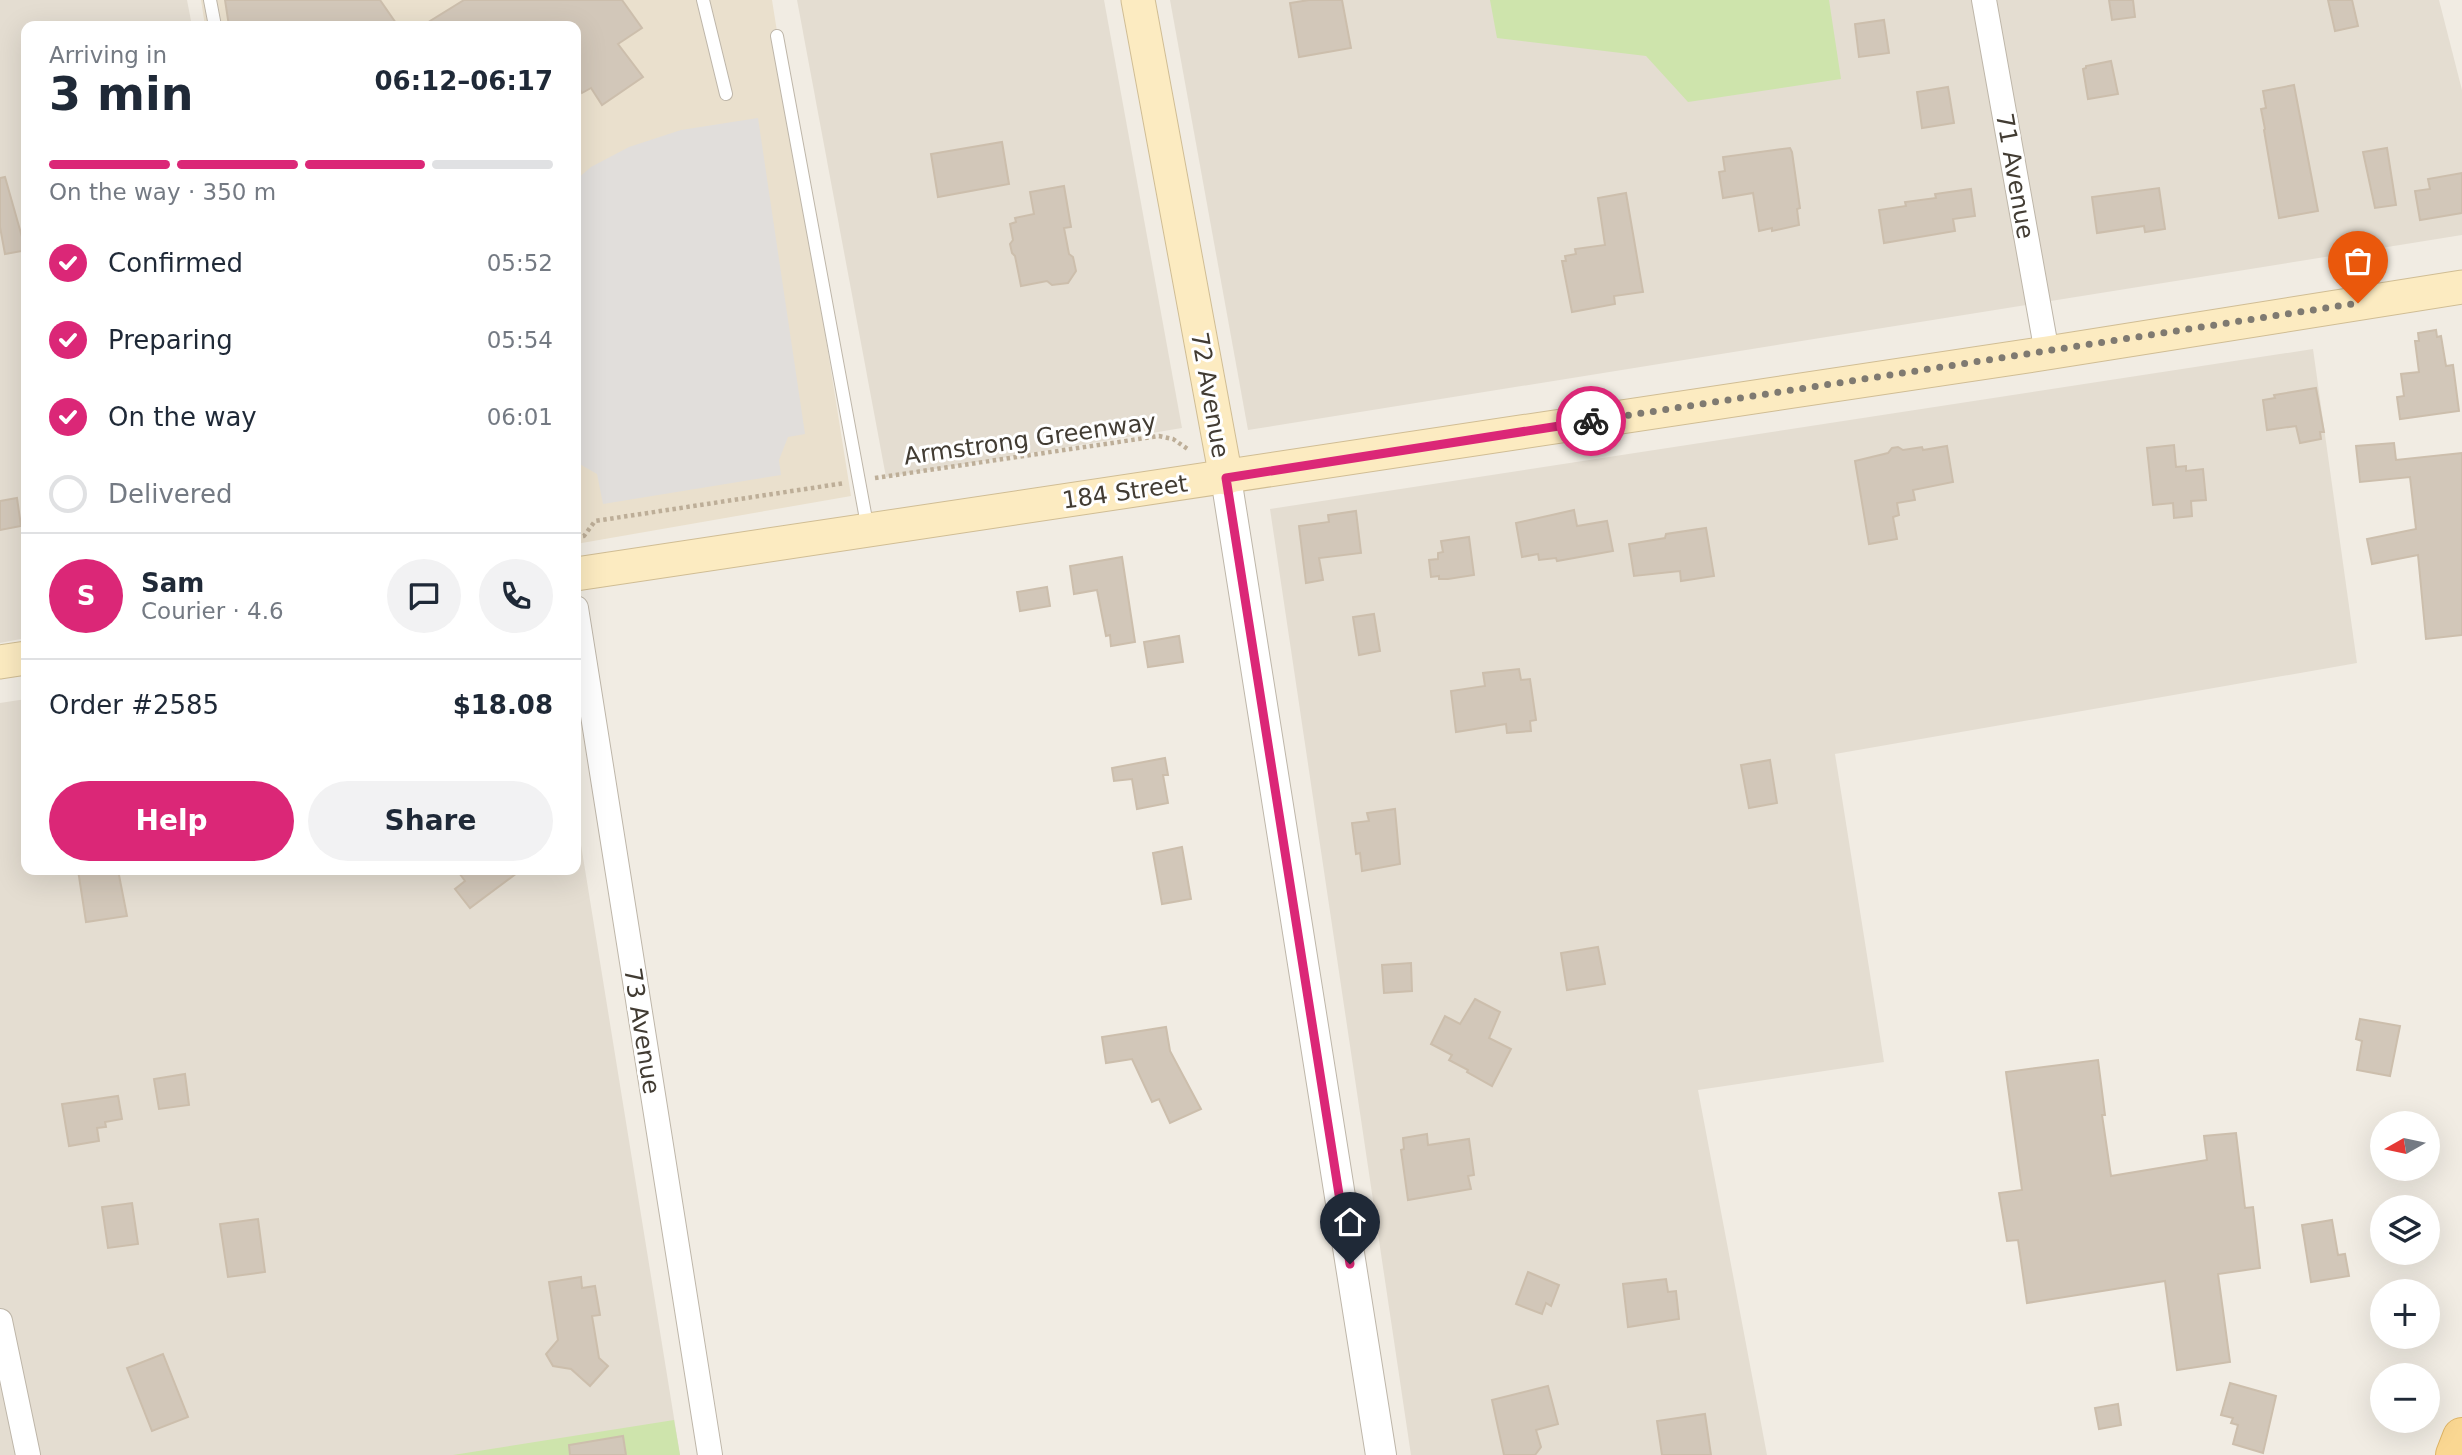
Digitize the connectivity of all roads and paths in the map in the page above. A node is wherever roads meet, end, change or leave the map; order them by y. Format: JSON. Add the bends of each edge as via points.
{"nodes":[{"id":1,"x":210,"y":0,"type":"edge"},
{"id":2,"x":703,"y":0,"type":"edge"},
{"id":3,"x":1138,"y":0,"type":"edge"},
{"id":4,"x":1984,"y":0,"type":"edge"},
{"id":5,"x":214,"y":21,"type":"edge"},
{"id":6,"x":777,"y":36,"type":"dead end"},
{"id":7,"x":726,"y":94,"type":"dead end"},
{"id":8,"x":2462,"y":287,"type":"edge"},
{"id":9,"x":2047,"y":353,"type":"junction"},
{"id":10,"x":1196,"y":445,"type":"dead end"},
{"id":11,"x":1189,"y":450,"type":"junction"},
{"id":12,"x":1180,"y":457,"type":"dead end"},
{"id":13,"x":873,"y":478,"type":"dead end"},
{"id":14,"x":1226,"y":478,"type":"junction"},
{"id":15,"x":840,"y":484,"type":"dead end"},
{"id":16,"x":868,"y":530,"type":"junction"},
{"id":17,"x":581,"y":536,"type":"edge"},
{"id":18,"x":581,"y":573,"type":"edge"},
{"id":19,"x":581,"y":640,"type":"edge"},
{"id":20,"x":21,"y":659,"type":"edge"},
{"id":21,"x":0,"y":662,"type":"edge"},
{"id":22,"x":0,"y":1321,"type":"edge"},
{"id":23,"x":2462,"y":1437,"type":"edge"},
{"id":24,"x":28,"y":1455,"type":"edge"},
{"id":25,"x":710,"y":1455,"type":"edge"},
{"id":26,"x":1381,"y":1455,"type":"edge"},
{"id":27,"x":2455,"y":1455,"type":"edge"}],
"edges":[{"from":1,"to":5,"type":"lane"},
{"from":2,"to":7,"type":"lane"},
{"from":3,"to":14,"type":"main road","name":"72 Avenue"},
{"from":4,"to":9,"type":"street","name":"71 Avenue"},
{"from":6,"to":16,"type":"lane"},
{"from":8,"to":9,"type":"main road","name":"184 Street"},
{"from":9,"to":14,"type":"main road","name":"184 Street"},
{"from":10,"to":11,"type":"path"},
{"from":11,"to":12,"type":"path"},
{"from":11,"to":13,"type":"path","name":"Armstrong Greenway","via":[[1159,436]]},
{"from":14,"to":16,"type":"main road","name":"184 Street"},
{"from":14,"to":26,"type":"street","name":"72 Avenue"},
{"from":15,"to":17,"type":"path","via":[[596,521]]},
{"from":16,"to":18,"type":"main road","name":"184 Street"},
{"from":19,"to":25,"type":"street","name":"73 Avenue"},
{"from":20,"to":21,"type":"main road"},
{"from":22,"to":24,"type":"street"},
{"from":23,"to":27,"type":"main road"}]}
